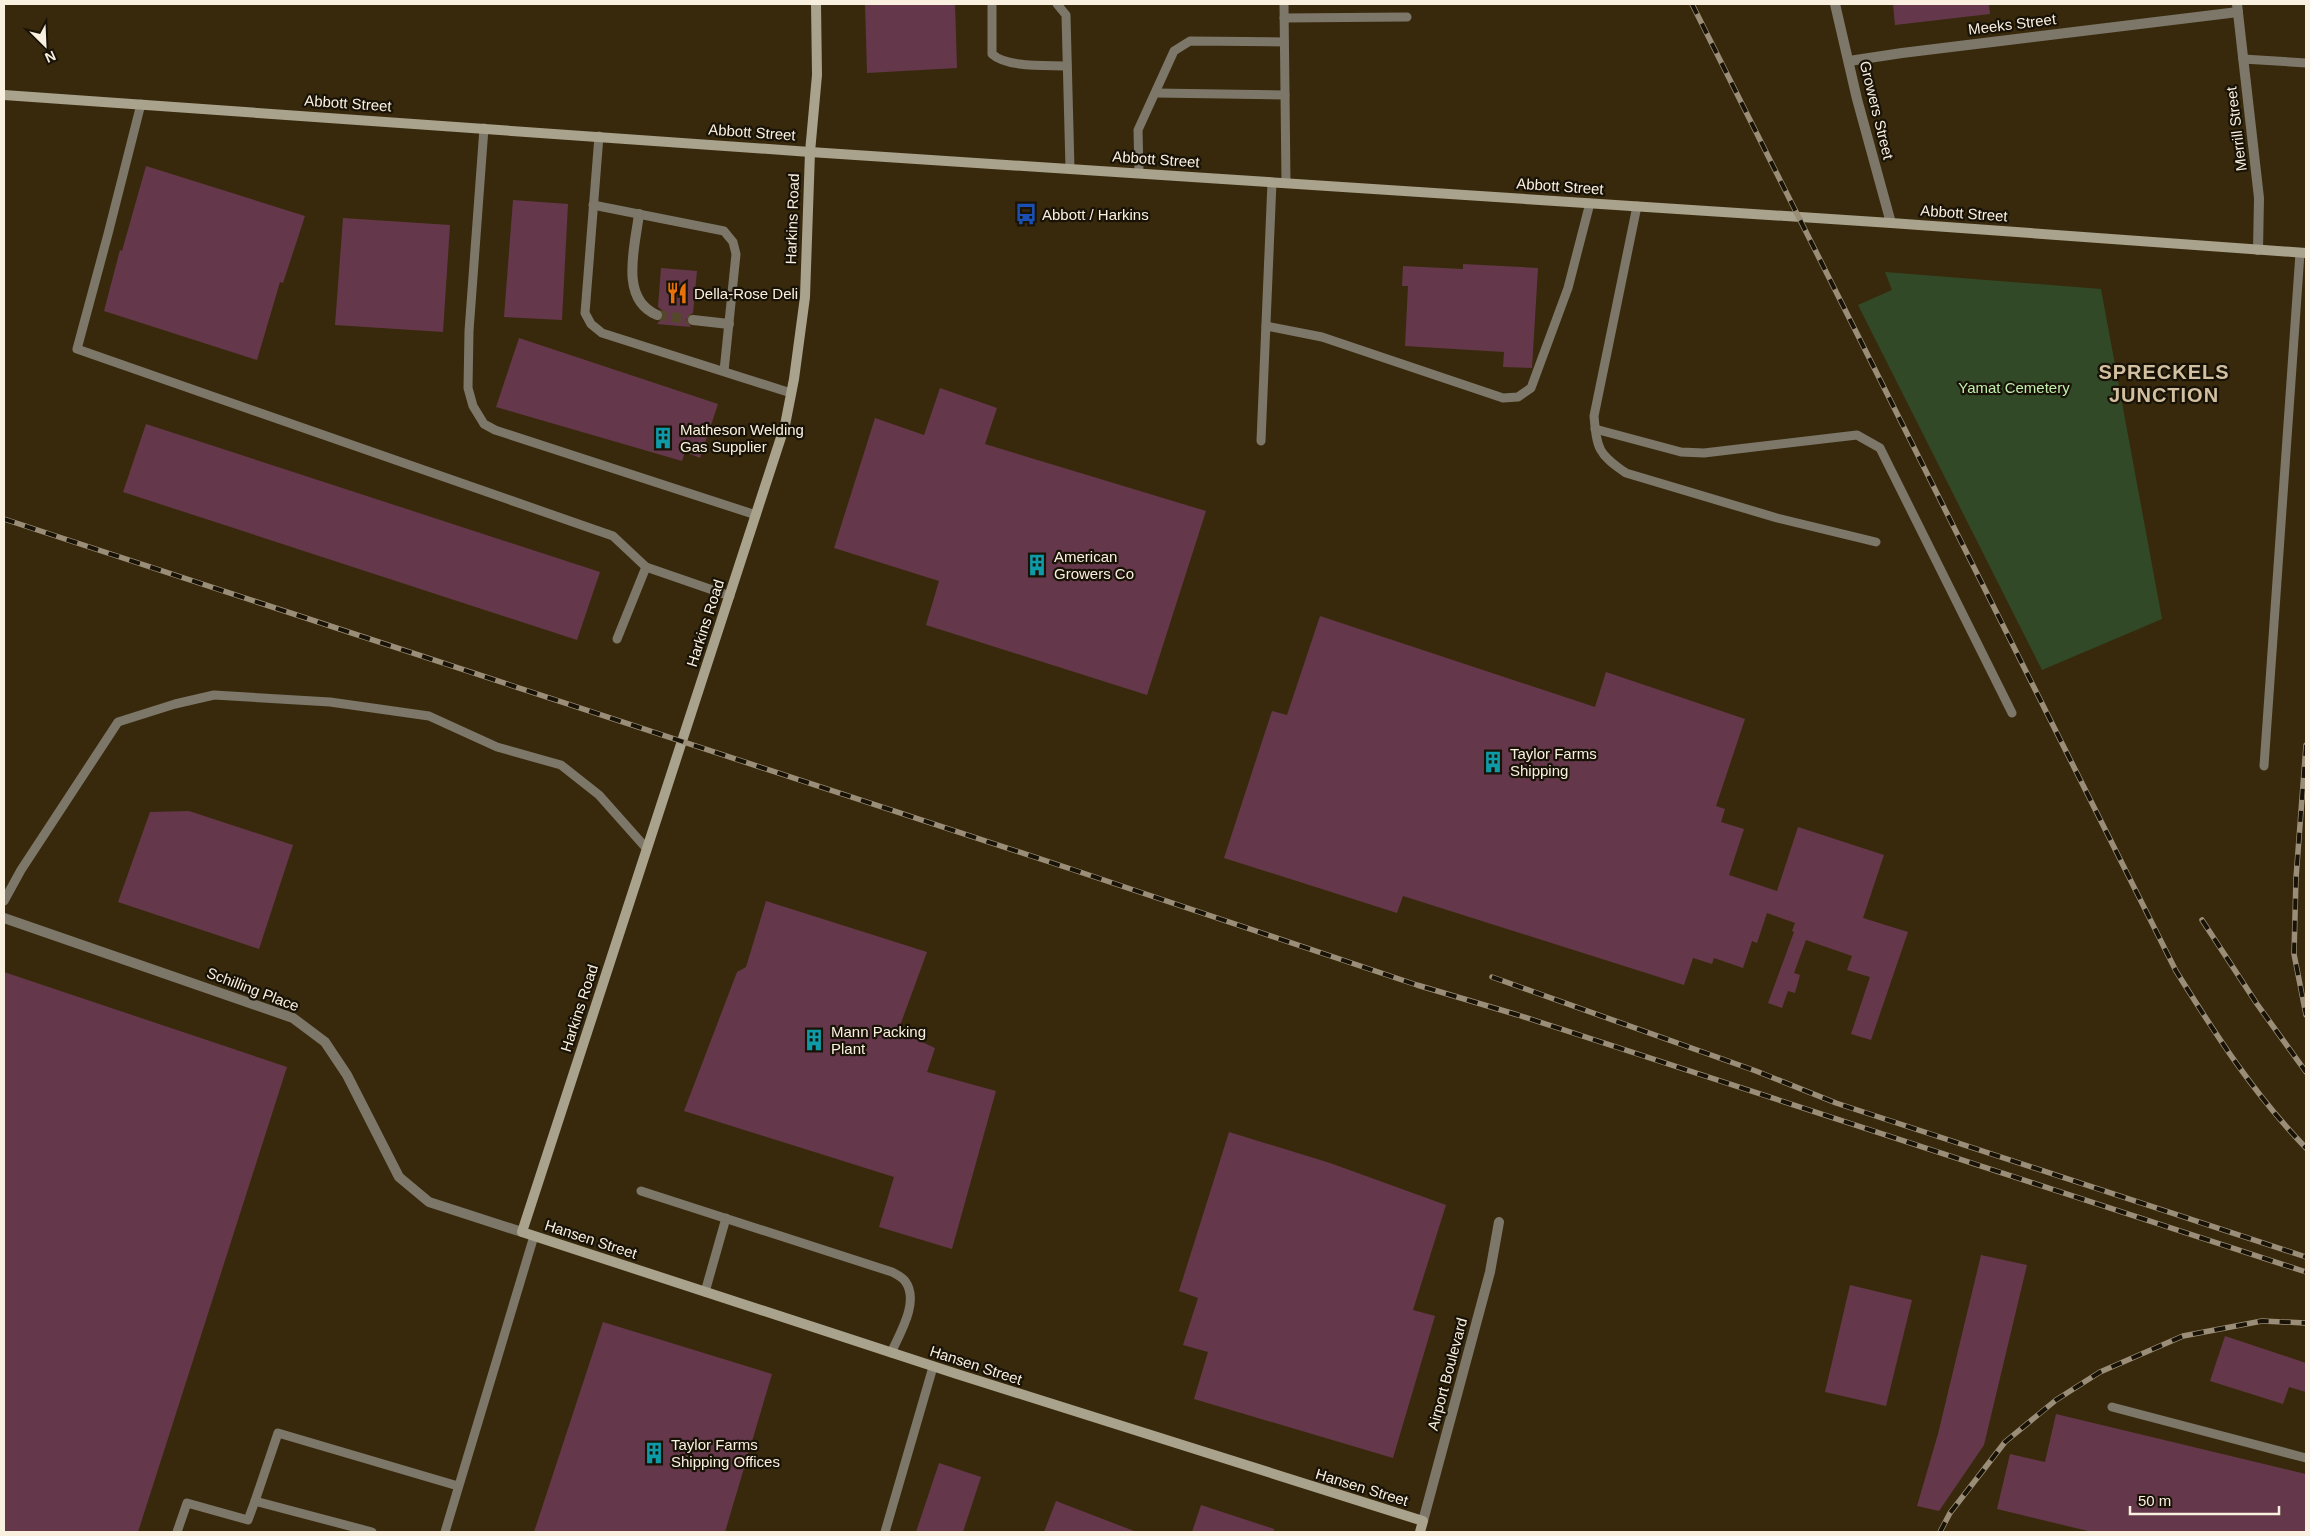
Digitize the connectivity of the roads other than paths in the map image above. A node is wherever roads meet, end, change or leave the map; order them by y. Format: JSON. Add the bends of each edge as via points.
{"nodes":[{"id":1,"x":816,"y":4,"type":"edge"},
{"id":2,"x":992,"y":4,"type":"edge"},
{"id":3,"x":1057,"y":4,"type":"edge"},
{"id":4,"x":1284,"y":4,"type":"edge"},
{"id":5,"x":1835,"y":4,"type":"edge"},
{"id":6,"x":2237,"y":8,"type":"edge"},
{"id":7,"x":1407,"y":17,"type":"dead end"},
{"id":8,"x":1284,"y":18,"type":"junction"},
{"id":9,"x":1284,"y":42,"type":"junction"},
{"id":10,"x":2243,"y":59,"type":"junction"},
{"id":11,"x":1849,"y":61,"type":"junction"},
{"id":12,"x":2306,"y":63,"type":"edge"},
{"id":13,"x":1067,"y":66,"type":"junction"},
{"id":14,"x":1156,"y":93,"type":"junction"},
{"id":15,"x":4,"y":95,"type":"edge"},
{"id":16,"x":1285,"y":95,"type":"junction"},
{"id":17,"x":141,"y":104,"type":"junction"},
{"id":18,"x":484,"y":128,"type":"junction"},
{"id":19,"x":599,"y":136,"type":"junction"},
{"id":20,"x":810,"y":152,"type":"junction"},
{"id":21,"x":1070,"y":169,"type":"junction"},
{"id":22,"x":1139,"y":173,"type":"junction"},
{"id":23,"x":1272,"y":182,"type":"junction"},
{"id":24,"x":1286,"y":183,"type":"junction"},
{"id":25,"x":1590,"y":203,"type":"junction"},
{"id":26,"x":593,"y":205,"type":"junction"},
{"id":27,"x":1637,"y":206,"type":"junction"},
{"id":28,"x":639,"y":214,"type":"junction"},
{"id":29,"x":1891,"y":223,"type":"junction"},
{"id":30,"x":2258,"y":250,"type":"junction"},
{"id":31,"x":2303,"y":253,"type":"edge"},
{"id":32,"x":657,"y":315,"type":"tunnel mouth"},
{"id":33,"x":693,"y":320,"type":"tunnel mouth"},
{"id":34,"x":729,"y":324,"type":"junction"},
{"id":35,"x":1266,"y":326,"type":"junction"},
{"id":36,"x":724,"y":372,"type":"junction"},
{"id":37,"x":791,"y":393,"type":"junction"},
{"id":38,"x":1595,"y":428,"type":"junction"},
{"id":39,"x":1261,"y":441,"type":"dead end"},
{"id":40,"x":756,"y":515,"type":"junction"},
{"id":41,"x":1876,"y":542,"type":"dead end"},
{"id":42,"x":646,"y":567,"type":"junction"},
{"id":43,"x":730,"y":596,"type":"junction"},
{"id":44,"x":617,"y":639,"type":"dead end"},
{"id":45,"x":2012,"y":713,"type":"dead end"},
{"id":46,"x":2264,"y":766,"type":"dead end"},
{"id":47,"x":647,"y":849,"type":"junction"},
{"id":48,"x":4,"y":901,"type":"edge"},
{"id":49,"x":4,"y":918,"type":"edge"},
{"id":50,"x":641,"y":1191,"type":"dead end"},
{"id":51,"x":726,"y":1218,"type":"junction"},
{"id":52,"x":1499,"y":1222,"type":"dead end"},
{"id":53,"x":522,"y":1232,"type":"junction"},
{"id":54,"x":534,"y":1236,"type":"junction"},
{"id":55,"x":705,"y":1292,"type":"junction"},
{"id":56,"x":892,"y":1353,"type":"junction"},
{"id":57,"x":933,"y":1366,"type":"junction"},
{"id":58,"x":2112,"y":1408,"type":"dead end"},
{"id":59,"x":2306,"y":1458,"type":"edge"},
{"id":60,"x":458,"y":1486,"type":"junction"},
{"id":61,"x":255,"y":1501,"type":"junction"},
{"id":62,"x":1423,"y":1522,"type":"junction"},
{"id":63,"x":177,"y":1532,"type":"edge"},
{"id":64,"x":372,"y":1532,"type":"edge"},
{"id":65,"x":445,"y":1532,"type":"edge"},
{"id":66,"x":885,"y":1532,"type":"edge"},
{"id":67,"x":1420,"y":1532,"type":"edge"}],
"edges":[{"from":1,"to":20,"type":"main road","name":"Harkins Road","via":[[817,75]]},
{"from":2,"to":13,"type":"lane","via":[[992,54],[998,59]]},
{"from":3,"to":13,"type":"lane","via":[[1066,15]]},
{"from":4,"to":8,"type":"lane"},
{"from":5,"to":11,"type":"street","name":"Growers Street"},
{"from":6,"to":10,"type":"street","name":"Merrill Street"},
{"from":6,"to":11,"type":"street","name":"Meeks Street"},
{"from":7,"to":8,"type":"lane"},
{"from":8,"to":9,"type":"lane"},
{"from":9,"to":14,"type":"lane","via":[[1190,41],[1174,51]]},
{"from":9,"to":16,"type":"lane"},
{"from":10,"to":12,"type":"lane"},
{"from":10,"to":30,"type":"street","name":"Merrill Street","via":[[2260,198]]},
{"from":11,"to":29,"type":"street","name":"Growers Street"},
{"from":13,"to":21,"type":"lane"},
{"from":14,"to":16,"type":"lane"},
{"from":14,"to":22,"type":"lane","via":[[1138,130]]},
{"from":15,"to":17,"type":"main road","name":"Abbott Street"},
{"from":16,"to":24,"type":"lane"},
{"from":17,"to":18,"type":"main road","name":"Abbott Street"},
{"from":17,"to":42,"type":"lane","via":[[76,349],[613,536]]},
{"from":18,"to":19,"type":"main road","name":"Abbott Street"},
{"from":18,"to":40,"type":"lane","via":[[469,331],[468,388],[473,406],[484,424]]},
{"from":19,"to":20,"type":"main road","name":"Abbott Street"},
{"from":19,"to":26,"type":"lane"},
{"from":20,"to":21,"type":"main road","name":"Abbott Street"},
{"from":20,"to":37,"type":"main road","name":"Harkins Road","via":[[805,297]]},
{"from":21,"to":22,"type":"main road","name":"Abbott Street"},
{"from":22,"to":23,"type":"main road","name":"Abbott Street"},
{"from":23,"to":24,"type":"main road","name":"Abbott Street"},
{"from":23,"to":35,"type":"lane"},
{"from":24,"to":25,"type":"main road","name":"Abbott Street"},
{"from":25,"to":27,"type":"main road","name":"Abbott Street"},
{"from":25,"to":35,"type":"lane","via":[[1568,288],[1531,388],[1518,397],[1503,398],[1322,337]]},
{"from":26,"to":28,"type":"lane"},
{"from":26,"to":36,"type":"lane","via":[[584,312],[591,324],[602,333]]},
{"from":27,"to":29,"type":"main road","name":"Abbott Street"},
{"from":27,"to":38,"type":"lane","via":[[1594,416]]},
{"from":28,"to":32,"type":"street","via":[[633,266],[634,290],[646,310]]},
{"from":28,"to":34,"type":"lane","via":[[724,231],[733,242],[736,254]]},
{"from":29,"to":30,"type":"main road","name":"Abbott Street"},
{"from":30,"to":31,"type":"main road","name":"Abbott Street"},
{"from":31,"to":46,"type":"lane"},
{"from":33,"to":34,"type":"street"},
{"from":34,"to":36,"type":"lane"},
{"from":35,"to":39,"type":"lane"},
{"from":36,"to":37,"type":"lane"},
{"from":37,"to":40,"type":"main road","name":"Harkins Road","via":[[785,425]]},
{"from":38,"to":41,"type":"lane","via":[[1605,458],[1626,473],[1777,518]]},
{"from":38,"to":45,"type":"lane","via":[[1680,452],[1704,453],[1857,435],[1880,448]]},
{"from":40,"to":43,"type":"main road","name":"Harkins Road"},
{"from":42,"to":43,"type":"lane"},
{"from":42,"to":44,"type":"lane"},
{"from":43,"to":47,"type":"main road","name":"Harkins Road"},
{"from":47,"to":48,"type":"lane","via":[[599,795],[561,765],[497,747],[428,716],[330,702],[214,695],[118,722]]},
{"from":47,"to":53,"type":"main road","name":"Harkins Road"},
{"from":49,"to":53,"type":"street","name":"Schilling Place","via":[[294,1018],[325,1042],[347,1074],[399,1177],[429,1202]]},
{"from":50,"to":51,"type":"lane"},
{"from":51,"to":55,"type":"lane"},
{"from":51,"to":56,"type":"lane","via":[[892,1272],[904,1279],[911,1290],[910,1305]]},
{"from":52,"to":62,"type":"street","name":"Airport Boulevard","via":[[1490,1272]]},
{"from":53,"to":54,"type":"main road","name":"Hansen Street"},
{"from":54,"to":55,"type":"main road","name":"Hansen Street"},
{"from":54,"to":60,"type":"lane"},
{"from":55,"to":56,"type":"main road","name":"Hansen Street"},
{"from":56,"to":57,"type":"main road","name":"Hansen Street"},
{"from":57,"to":62,"type":"main road","name":"Hansen Street"},
{"from":57,"to":66,"type":"lane"},
{"from":58,"to":59,"type":"lane"},
{"from":60,"to":61,"type":"lane","via":[[278,1434]]},
{"from":60,"to":65,"type":"lane"},
{"from":61,"to":63,"type":"lane","via":[[248,1520],[187,1503]]},
{"from":61,"to":64,"type":"lane"},
{"from":62,"to":67,"type":"main road","name":"Airport Boulevard"}]}
